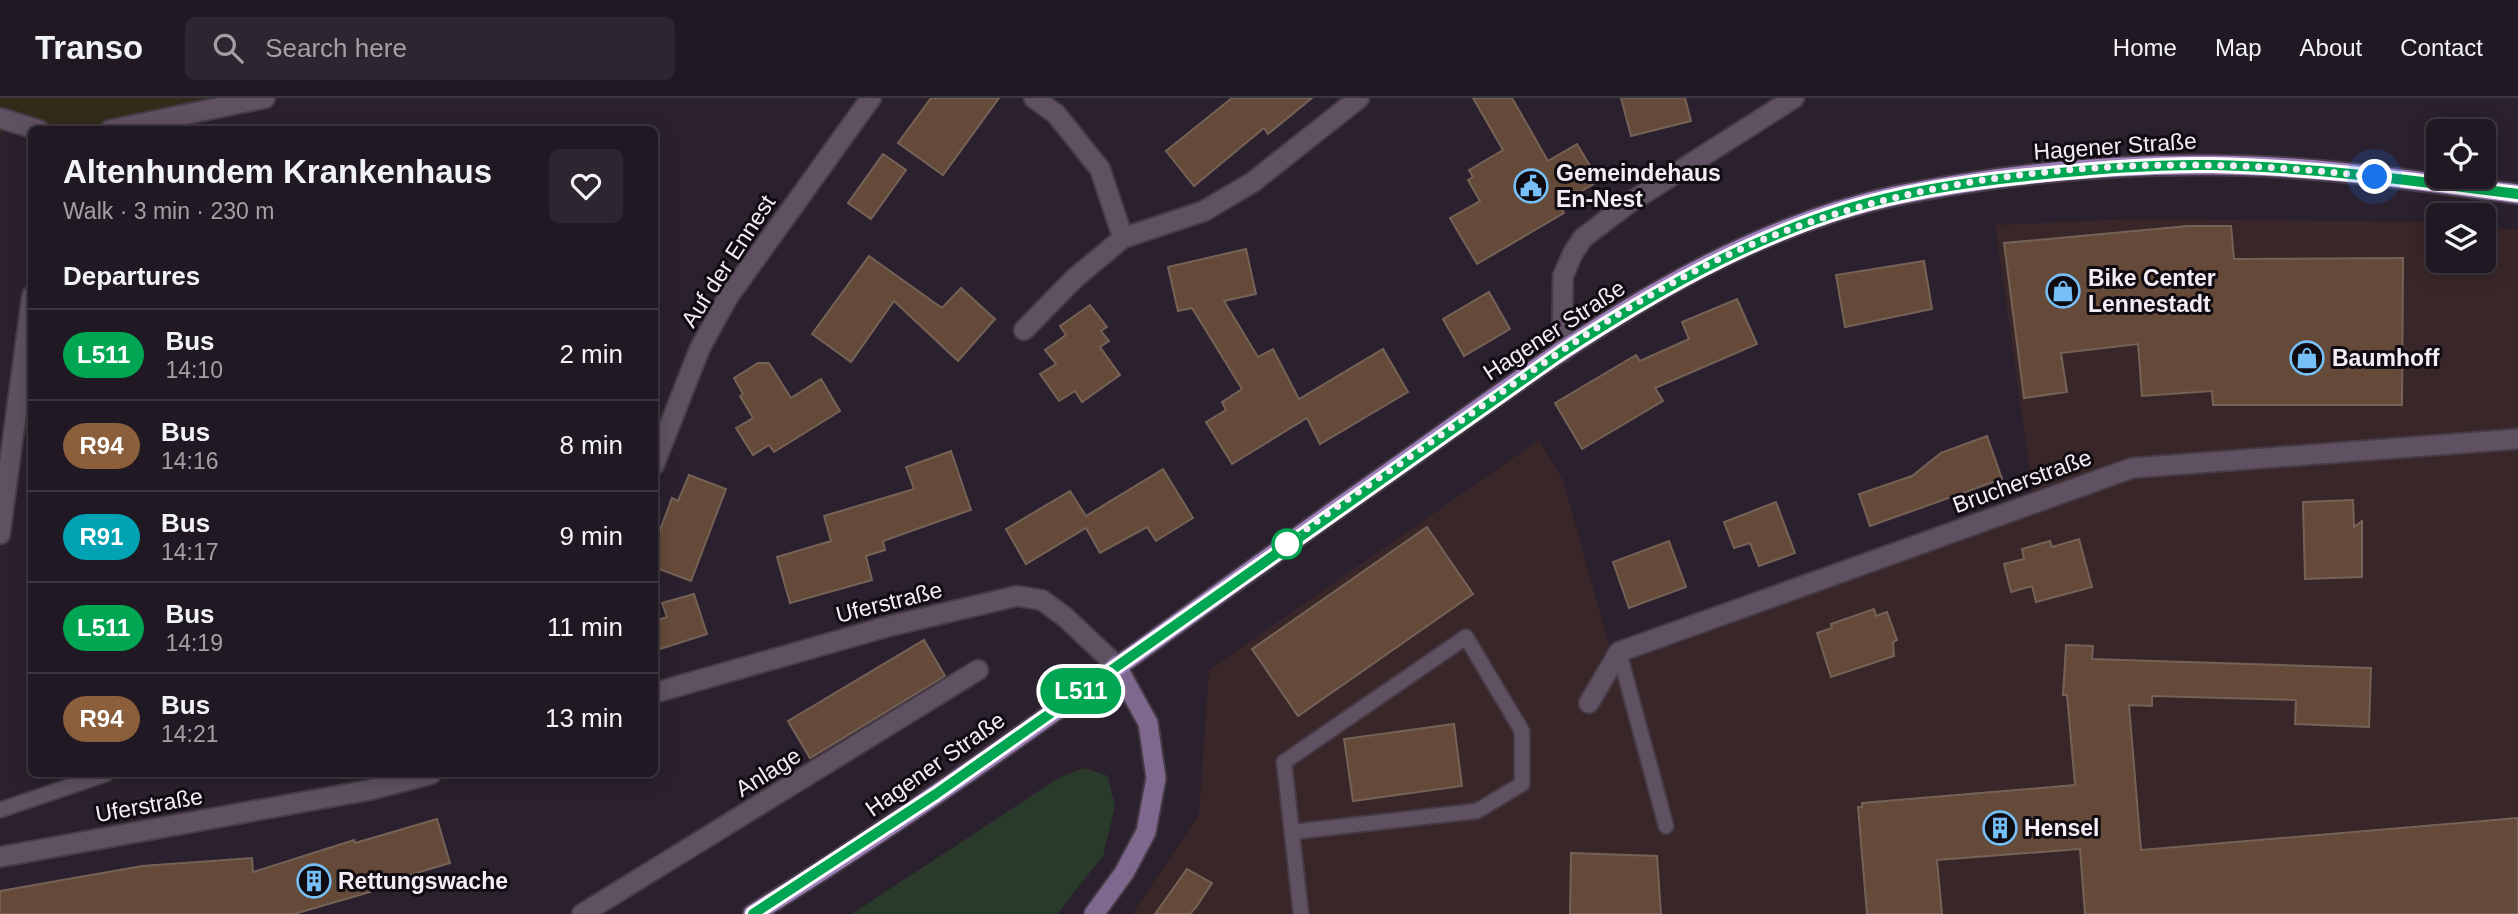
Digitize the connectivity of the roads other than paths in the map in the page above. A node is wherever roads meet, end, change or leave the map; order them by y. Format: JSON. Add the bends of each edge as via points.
{"nodes":[{"id":1,"x":265,"y":98,"type":"edge"},
{"id":2,"x":871,"y":98,"type":"edge"},
{"id":3,"x":1034,"y":98,"type":"edge"},
{"id":4,"x":1359,"y":98,"type":"edge"},
{"id":5,"x":1794,"y":98,"type":"edge"},
{"id":6,"x":0,"y":118,"type":"edge"},
{"id":7,"x":129,"y":126,"type":"edge"},
{"id":8,"x":28,"y":127,"type":"edge"},
{"id":9,"x":2518,"y":194,"type":"edge"},
{"id":10,"x":1123,"y":238,"type":"junction"},
{"id":11,"x":28,"y":326,"type":"edge"},
{"id":12,"x":1024,"y":330,"type":"dead end"},
{"id":13,"x":1562,"y":352,"type":"junction"},
{"id":14,"x":2518,"y":439,"type":"edge"},
{"id":15,"x":658,"y":455,"type":"edge"},
{"id":16,"x":0,"y":534,"type":"edge"},
{"id":17,"x":1619,"y":652,"type":"junction"},
{"id":18,"x":1116,"y":665,"type":"junction"},
{"id":19,"x":978,"y":670,"type":"dead end"},
{"id":20,"x":658,"y":692,"type":"edge"},
{"id":21,"x":1589,"y":703,"type":"dead end"},
{"id":22,"x":97,"y":777,"type":"edge"},
{"id":23,"x":419,"y":777,"type":"edge"},
{"id":24,"x":0,"y":810,"type":"edge"},
{"id":25,"x":1666,"y":826,"type":"dead end"},
{"id":26,"x":1292,"y":832,"type":"junction"},
{"id":27,"x":0,"y":857,"type":"edge"},
{"id":28,"x":582,"y":914,"type":"edge"},
{"id":29,"x":753,"y":914,"type":"edge"},
{"id":30,"x":1094,"y":914,"type":"edge"},
{"id":31,"x":1301,"y":914,"type":"edge"}],
"edges":[{"from":1,"to":7,"type":"street"},
{"from":2,"to":15,"type":"street","name":"Auf der Ennest","via":[[728,297],[700,348]]},
{"from":3,"to":10,"type":"street","via":[[1056,114],[1100,169]]},
{"from":4,"to":10,"type":"street","via":[[1223,200],[1204,211]]},
{"from":5,"to":13,"type":"street","via":[[1629,203],[1583,238],[1563,276]]},
{"from":6,"to":8,"type":"street"},
{"from":9,"to":13,"type":"main road","name":"Hagener Straße","via":[[2327,171],[2211,165],[2090,169],[1967,184],[1848,209],[1758,242],[1636,304]]},
{"from":10,"to":12,"type":"street"},
{"from":11,"to":16,"type":"street"},
{"from":13,"to":18,"type":"main road","name":"Hagener Straße"},
{"from":14,"to":17,"type":"street","name":"Brucherstraße","via":[[2132,468]]},
{"from":17,"to":21,"type":"street"},
{"from":17,"to":25,"type":"lane"},
{"from":18,"to":20,"type":"street","name":"Uferstraße","via":[[1042,600],[1017,596]]},
{"from":18,"to":29,"type":"main road","name":"Hagener Straße","via":[[936,794]]},
{"from":18,"to":30,"type":"main road","via":[[1148,723],[1156,778],[1154,802],[1146,832]]},
{"from":19,"to":28,"type":"street","name":"Anlage"},
{"from":22,"to":24,"type":"lane"},
{"from":23,"to":27,"type":"street","name":"Uferstraße"},
{"from":26,"to":26,"type":"lane","via":[[1284,762],[1466,637],[1522,731],[1522,784],[1477,811]]},
{"from":26,"to":31,"type":"lane"}]}
